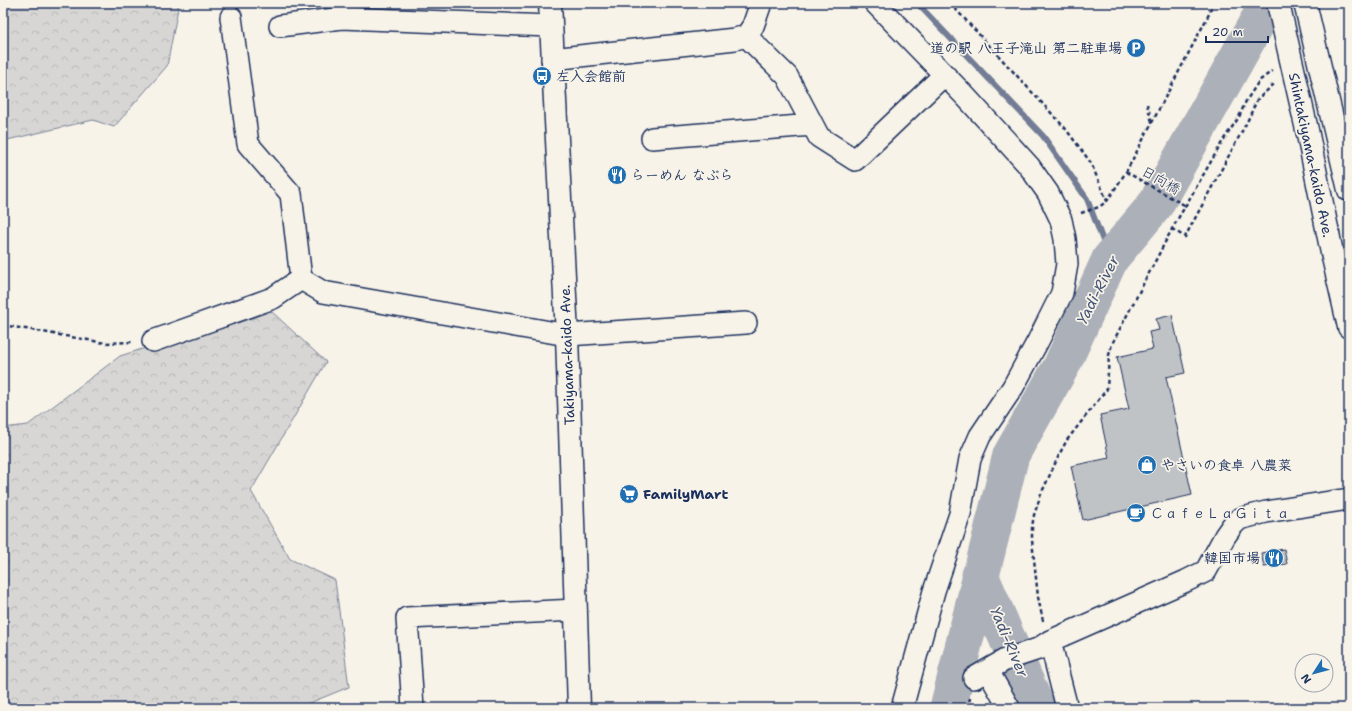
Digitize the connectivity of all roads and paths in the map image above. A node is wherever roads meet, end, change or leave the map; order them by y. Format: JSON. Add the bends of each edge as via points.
{"nodes":[{"id":1,"x":550,"y":3,"type":"edge"},
{"id":2,"x":761,"y":3,"type":"edge"},
{"id":3,"x":875,"y":3,"type":"edge"},
{"id":4,"x":950,"y":3,"type":"edge"},
{"id":5,"x":1212,"y":3,"type":"edge"},
{"id":6,"x":1278,"y":3,"type":"edge"},
{"id":7,"x":1305,"y":3,"type":"edge"},
{"id":8,"x":231,"y":18,"type":"dead end"},
{"id":9,"x":280,"y":26,"type":"dead end"},
{"id":10,"x":551,"y":26,"type":"junction"},
{"id":11,"x":746,"y":36,"type":"junction"},
{"id":12,"x":552,"y":59,"type":"junction"},
{"id":13,"x":1291,"y":61,"type":"junction"},
{"id":14,"x":944,"y":75,"type":"junction"},
{"id":15,"x":1276,"y":82,"type":"dead end"},
{"id":16,"x":1147,"y":104,"type":"dead end"},
{"id":17,"x":1152,"y":122,"type":"junction"},
{"id":18,"x":812,"y":125,"type":"junction"},
{"id":19,"x":652,"y":138,"type":"dead end"},
{"id":20,"x":1126,"y":172,"type":"junction"},
{"id":21,"x":1349,"y":190,"type":"edge"},
{"id":22,"x":1108,"y":201,"type":"junction"},
{"id":23,"x":1186,"y":206,"type":"junction"},
{"id":24,"x":1061,"y":220,"type":"junction"},
{"id":25,"x":1172,"y":230,"type":"junction"},
{"id":26,"x":301,"y":279,"type":"junction"},
{"id":27,"x":746,"y":323,"type":"dead end"},
{"id":28,"x":3,"y":325,"type":"edge"},
{"id":29,"x":1349,"y":327,"type":"edge"},
{"id":30,"x":567,"y":336,"type":"junction"},
{"id":31,"x":153,"y":341,"type":"joint"},
{"id":32,"x":1349,"y":499,"type":"edge"},
{"id":33,"x":576,"y":610,"type":"junction"},
{"id":34,"x":1044,"y":645,"type":"junction"},
{"id":35,"x":413,"y":708,"type":"edge"},
{"id":36,"x":579,"y":708,"type":"edge"},
{"id":37,"x":902,"y":708,"type":"edge"},
{"id":38,"x":1009,"y":708,"type":"edge"},
{"id":39,"x":1067,"y":708,"type":"edge"}],
"edges":[{"from":1,"to":10,"type":"main road","name":"Takiyama-kaido Ave."},
{"from":2,"to":11,"type":"street","via":[[753,26]]},
{"from":3,"to":14,"type":"street"},
{"from":4,"to":22,"type":"path","via":[[1066,128],[1092,163]]},
{"from":5,"to":17,"type":"path","via":[[1206,20]]},
{"from":6,"to":13,"type":"main road","name":"Shintakiyama-kaido Ave."},
{"from":7,"to":21,"type":"main road","name":"Shintakiyama-kaido Ave."},
{"from":8,"to":26,"type":"street","via":[[248,144],[291,194]]},
{"from":9,"to":10,"type":"street","via":[[342,18]]},
{"from":10,"to":12,"type":"main road","name":"Takiyama-kaido Ave."},
{"from":11,"to":12,"type":"street"},
{"from":11,"to":18,"type":"street","via":[[788,76]]},
{"from":12,"to":30,"type":"main road","name":"Takiyama-kaido Ave."},
{"from":13,"to":23,"type":"path","via":[[1259,81]]},
{"from":13,"to":29,"type":"main road","name":"Shintakiyama-kaido Ave."},
{"from":14,"to":18,"type":"street","via":[[855,160],[819,137]]},
{"from":14,"to":24,"type":"street","via":[[1029,166],[1048,193]]},
{"from":15,"to":25,"type":"path","via":[[1257,100],[1248,122],[1185,237]]},
{"from":16,"to":17,"type":"path"},
{"from":17,"to":20,"type":"path"},
{"from":18,"to":19,"type":"street"},
{"from":20,"to":22,"type":"path"},
{"from":20,"to":23,"type":"path","name":"日向橋"},
{"from":22,"to":24,"type":"path","via":[[1099,207]]},
{"from":23,"to":25,"type":"path"},
{"from":24,"to":37,"type":"street","via":[[1067,264],[1062,293],[1035,348],[980,436],[970,459],[960,514],[934,591]]},
{"from":25,"to":34,"type":"path","via":[[1112,344],[1107,388],[1067,440],[1041,494],[1034,515],[1032,540],[1038,597],[1045,628]]},
{"from":26,"to":30,"type":"street","via":[[323,292]]},
{"from":26,"to":31,"type":"street","via":[[273,298]]},
{"from":27,"to":30,"type":"street"},
{"from":28,"to":31,"type":"path","via":[[104,343]]},
{"from":30,"to":33,"type":"main road","name":"Takiyama-kaido Ave."},
{"from":32,"to":34,"type":"street","via":[[1266,512],[1239,519],[1225,536],[1206,571]]},
{"from":33,"to":35,"type":"street","via":[[407,618]]},
{"from":33,"to":36,"type":"main road","name":"Takiyama-kaido Ave."},
{"from":34,"to":38,"type":"street","via":[[989,670]]},
{"from":34,"to":39,"type":"street"}]}
